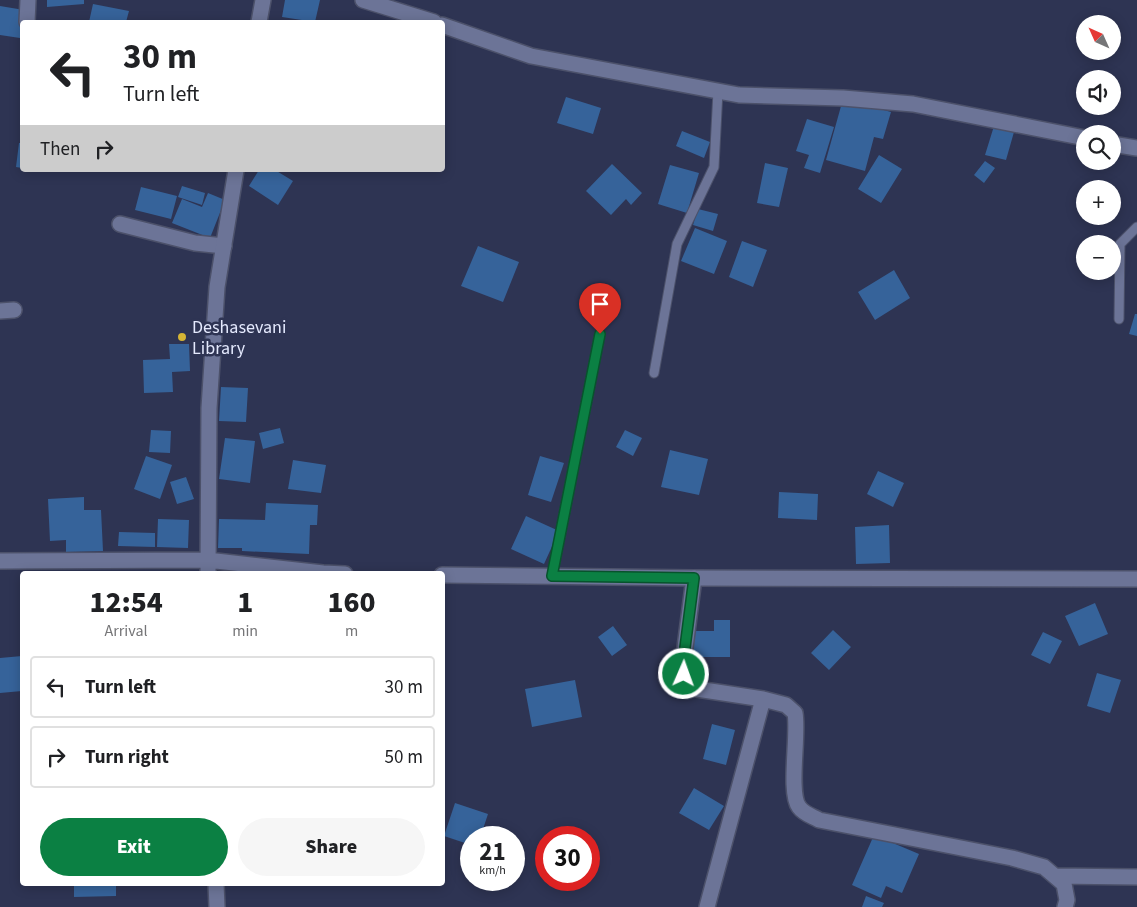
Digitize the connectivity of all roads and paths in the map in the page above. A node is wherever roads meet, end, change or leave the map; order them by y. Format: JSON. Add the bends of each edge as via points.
{"nodes":[{"id":1,"x":28,"y":0,"type":"edge"},
{"id":2,"x":263,"y":0,"type":"edge"},
{"id":3,"x":363,"y":0,"type":"edge"},
{"id":4,"x":27,"y":20,"type":"edge"},
{"id":5,"x":259,"y":20,"type":"edge"},
{"id":6,"x":428,"y":20,"type":"edge"},
{"id":7,"x":445,"y":26,"type":"edge"},
{"id":8,"x":718,"y":91,"type":"junction"},
{"id":9,"x":1076,"y":136,"type":"edge"},
{"id":10,"x":1121,"y":145,"type":"edge"},
{"id":11,"x":1137,"y":148,"type":"edge"},
{"id":12,"x":236,"y":172,"type":"edge"},
{"id":13,"x":120,"y":224,"type":"dead end"},
{"id":14,"x":1137,"y":227,"type":"edge"},
{"id":15,"x":224,"y":246,"type":"junction"},
{"id":16,"x":1119,"y":319,"type":"dead end"},
{"id":17,"x":600,"y":334,"type":"dead end"},
{"id":18,"x":654,"y":373,"type":"dead end"},
{"id":19,"x":0,"y":561,"type":"edge"},
{"id":20,"x":207,"y":567,"type":"edge"},
{"id":21,"x":273,"y":571,"type":"edge"},
{"id":22,"x":445,"y":575,"type":"edge"},
{"id":23,"x":552,"y":576,"type":"junction"},
{"id":24,"x":694,"y":578,"type":"junction"},
{"id":25,"x":1137,"y":579,"type":"edge"},
{"id":26,"x":763,"y":699,"type":"junction"},
{"id":27,"x":1055,"y":876,"type":"junction"},
{"id":28,"x":1137,"y":877,"type":"edge"},
{"id":29,"x":216,"y":886,"type":"edge"},
{"id":30,"x":217,"y":907,"type":"edge"},
{"id":31,"x":707,"y":907,"type":"edge"},
{"id":32,"x":1065,"y":907,"type":"edge"}],
"edges":[{"from":1,"to":4,"type":"street"},
{"from":2,"to":5,"type":"street"},
{"from":3,"to":6,"type":"street"},
{"from":7,"to":8,"type":"street","via":[[532,56]]},
{"from":8,"to":9,"type":"street","via":[[739,95],[913,104]]},
{"from":8,"to":18,"type":"lane","via":[[714,167],[677,244]]},
{"from":10,"to":11,"type":"street"},
{"from":12,"to":15,"type":"street"},
{"from":13,"to":15,"type":"street","via":[[195,243]]},
{"from":14,"to":16,"type":"lane","via":[[1120,244]]},
{"from":15,"to":20,"type":"street","via":[[217,287],[208,408]]},
{"from":17,"to":23,"type":"lane"},
{"from":19,"to":20,"type":"street"},
{"from":20,"to":21,"type":"street"},
{"from":22,"to":23,"type":"street"},
{"from":23,"to":24,"type":"street"},
{"from":24,"to":25,"type":"street"},
{"from":24,"to":26,"type":"street","via":[[683,663],[689,683],[697,689]]},
{"from":26,"to":27,"type":"street","via":[[786,705],[795,713],[794,792],[804,813],[819,820],[1012,858],[1044,867]]},
{"from":26,"to":31,"type":"street"},
{"from":27,"to":28,"type":"street"},
{"from":27,"to":32,"type":"street","via":[[1064,884]]},
{"from":29,"to":30,"type":"street"}]}
